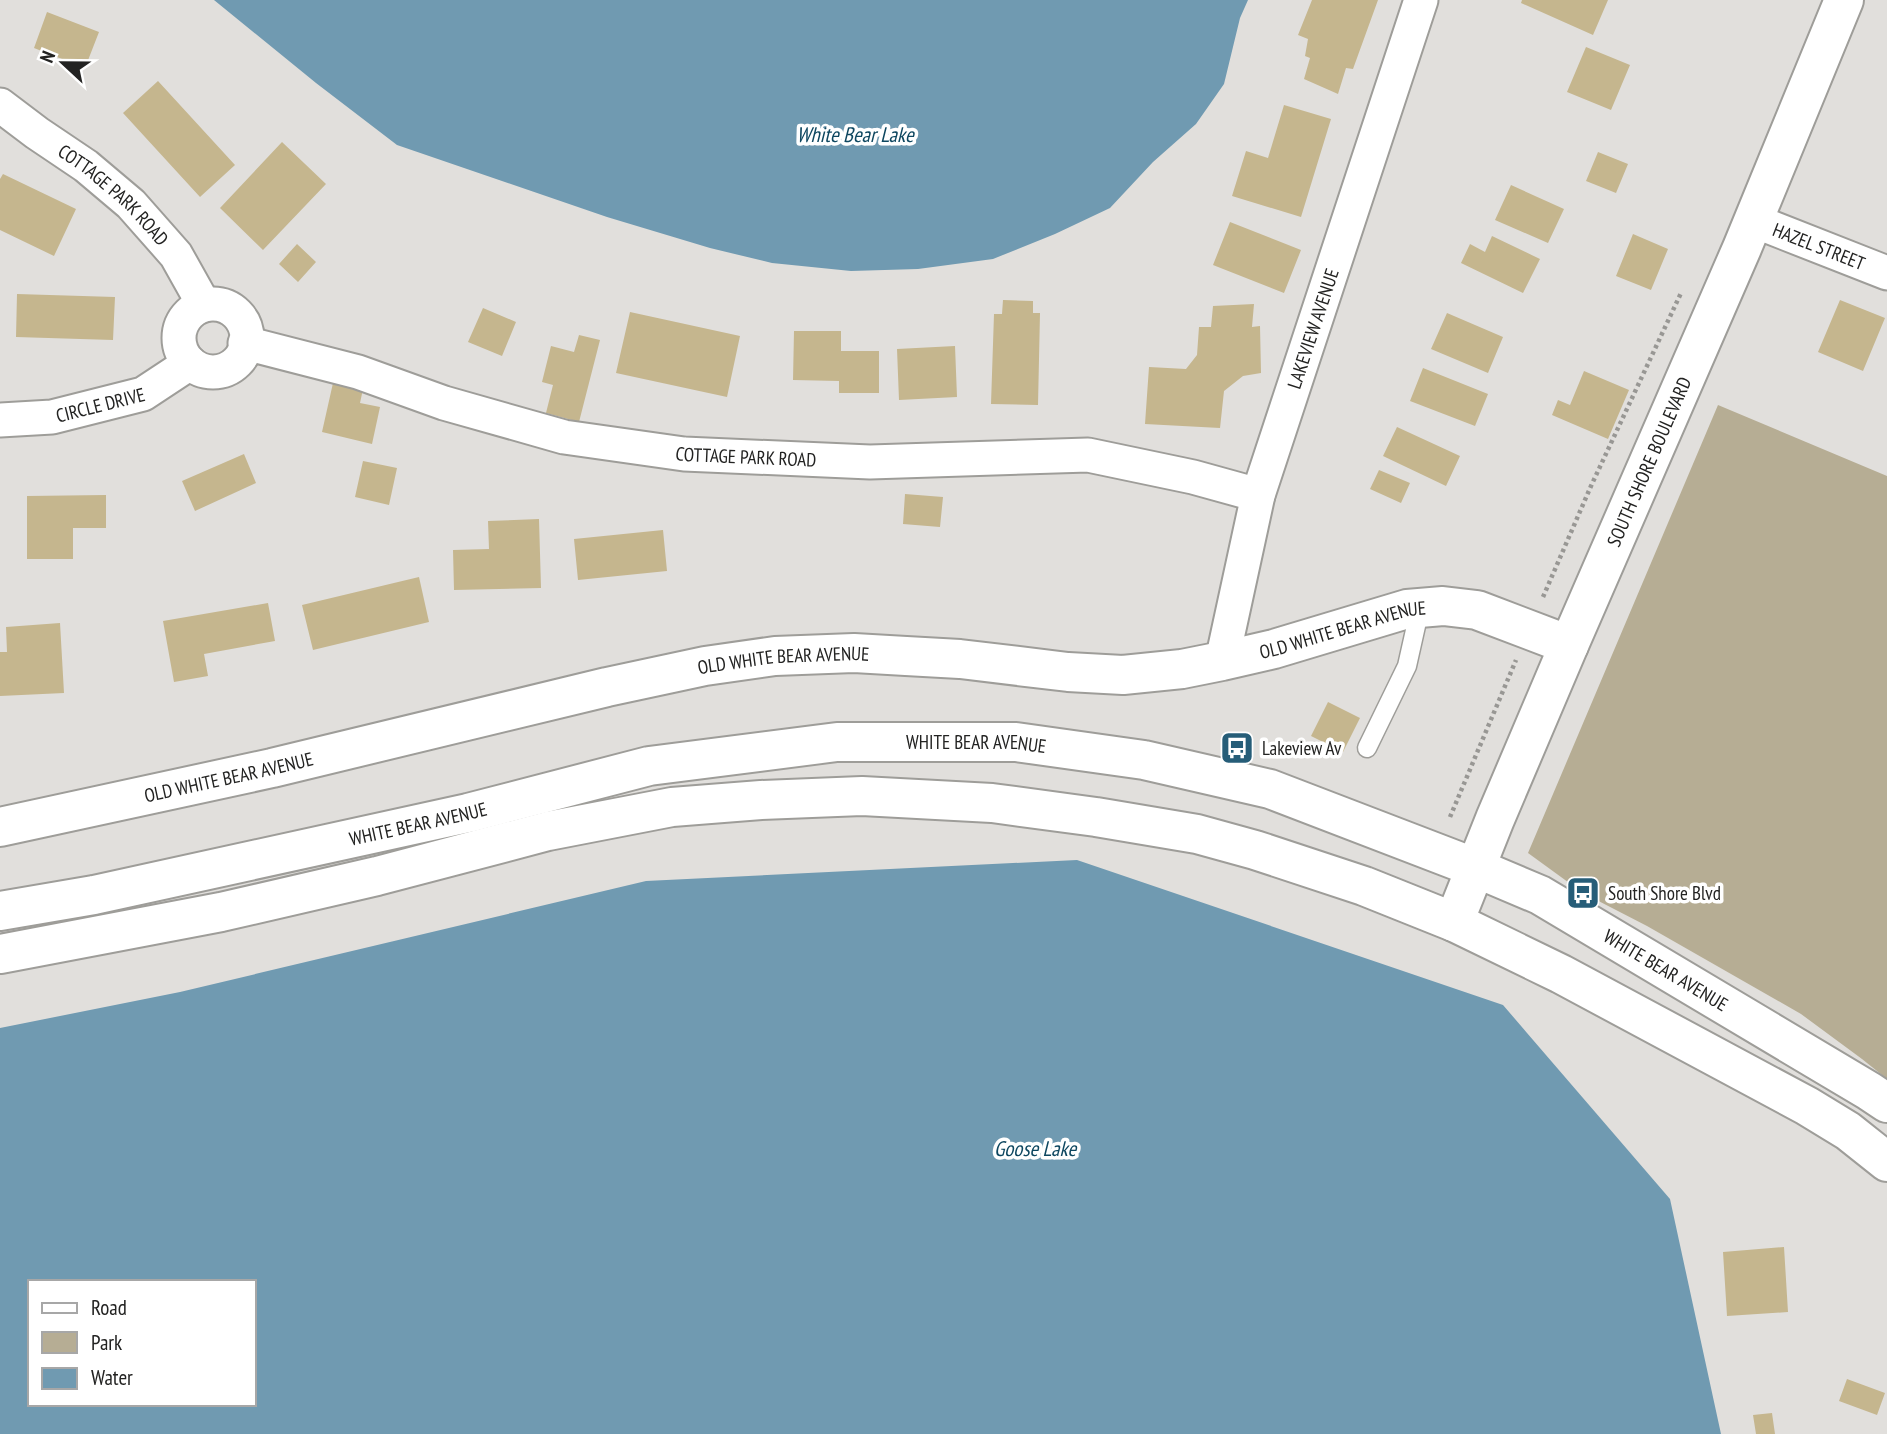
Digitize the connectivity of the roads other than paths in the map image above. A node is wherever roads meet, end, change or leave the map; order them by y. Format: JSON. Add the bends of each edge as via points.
{"nodes":[{"id":1,"x":1421,"y":0,"type":"edge"},
{"id":2,"x":1844,"y":0,"type":"edge"},
{"id":3,"x":0,"y":105,"type":"edge"},
{"id":4,"x":1752,"y":220,"type":"junction"},
{"id":5,"x":1887,"y":273,"type":"edge"},
{"id":6,"x":204,"y":305,"type":"junction"},
{"id":7,"x":246,"y":343,"type":"junction"},
{"id":8,"x":190,"y":363,"type":"junction"},
{"id":9,"x":0,"y":420,"type":"edge"},
{"id":10,"x":1258,"y":495,"type":"junction"},
{"id":11,"x":1420,"y":608,"type":"junction"},
{"id":12,"x":1569,"y":645,"type":"junction"},
{"id":13,"x":1222,"y":661,"type":"junction"},
{"id":14,"x":1367,"y":748,"type":"dead end"},
{"id":15,"x":0,"y":827,"type":"edge"},
{"id":16,"x":1476,"y":868,"type":"junction"},
{"id":17,"x":0,"y":911,"type":"edge"},
{"id":18,"x":1454,"y":922,"type":"junction"},
{"id":19,"x":0,"y":954,"type":"edge"},
{"id":20,"x":1887,"y":1103,"type":"edge"},
{"id":21,"x":1887,"y":1162,"type":"edge"}],
"edges":[{"from":1,"to":10,"type":"street","name":"LAKEVIEW AVENUE"},
{"from":2,"to":4,"type":"main road","name":"SOUTH SHORE BOULEVARD"},
{"from":3,"to":6,"type":"street","name":"COTTAGE PARK ROAD","via":[[131,204],[176,255]]},
{"from":4,"to":5,"type":"street","name":"HAZEL STREET"},
{"from":4,"to":12,"type":"main road","name":"SOUTH SHORE BOULEVARD"},
{"from":6,"to":7,"type":"street","via":[[219,304],[237,314],[244,323]]},
{"from":6,"to":8,"type":"street","via":[[193,310],[180,331],[179,342]]},
{"from":7,"to":8,"type":"street","via":[[237,361],[220,372]]},
{"from":7,"to":10,"type":"street","name":"COTTAGE PARK ROAD","via":[[358,372],[444,403],[564,437],[684,454],[870,462],[1088,455]]},
{"from":8,"to":9,"type":"street","name":"CIRCLE DRIVE","via":[[143,394],[52,417]]},
{"from":10,"to":13,"type":"street","name":"LAKEVIEW AVENUE"},
{"from":11,"to":12,"type":"main road","name":"OLD WHITE BEAR AVENUE","via":[[1477,610]]},
{"from":11,"to":13,"type":"main road","name":"OLD WHITE BEAR AVENUE"},
{"from":11,"to":14,"type":"lane","via":[[1407,666]]},
{"from":12,"to":16,"type":"main road","name":"SOUTH SHORE BOULEVARD"},
{"from":13,"to":15,"type":"main road","name":"OLD WHITE BEAR AVENUE","via":[[1123,675],[854,653],[716,664]]},
{"from":16,"to":17,"type":"main road","name":"WHITE BEAR AVENUE","via":[[1270,789],[1144,760],[1016,742],[837,742],[649,766],[455,816]]},
{"from":16,"to":18,"type":"main road","name":"SOUTH SHORE BOULEVARD"},
{"from":16,"to":20,"type":"main road","name":"WHITE BEAR AVENUE","via":[[1540,895]]},
{"from":18,"to":19,"type":"main road","name":"WHITE BEAR AVENUE","via":[[1364,886],[1197,834],[992,803],[862,796],[672,807],[548,831],[221,912]]},
{"from":18,"to":21,"type":"main road","name":"WHITE BEAR AVENUE","via":[[1807,1105]]}]}
